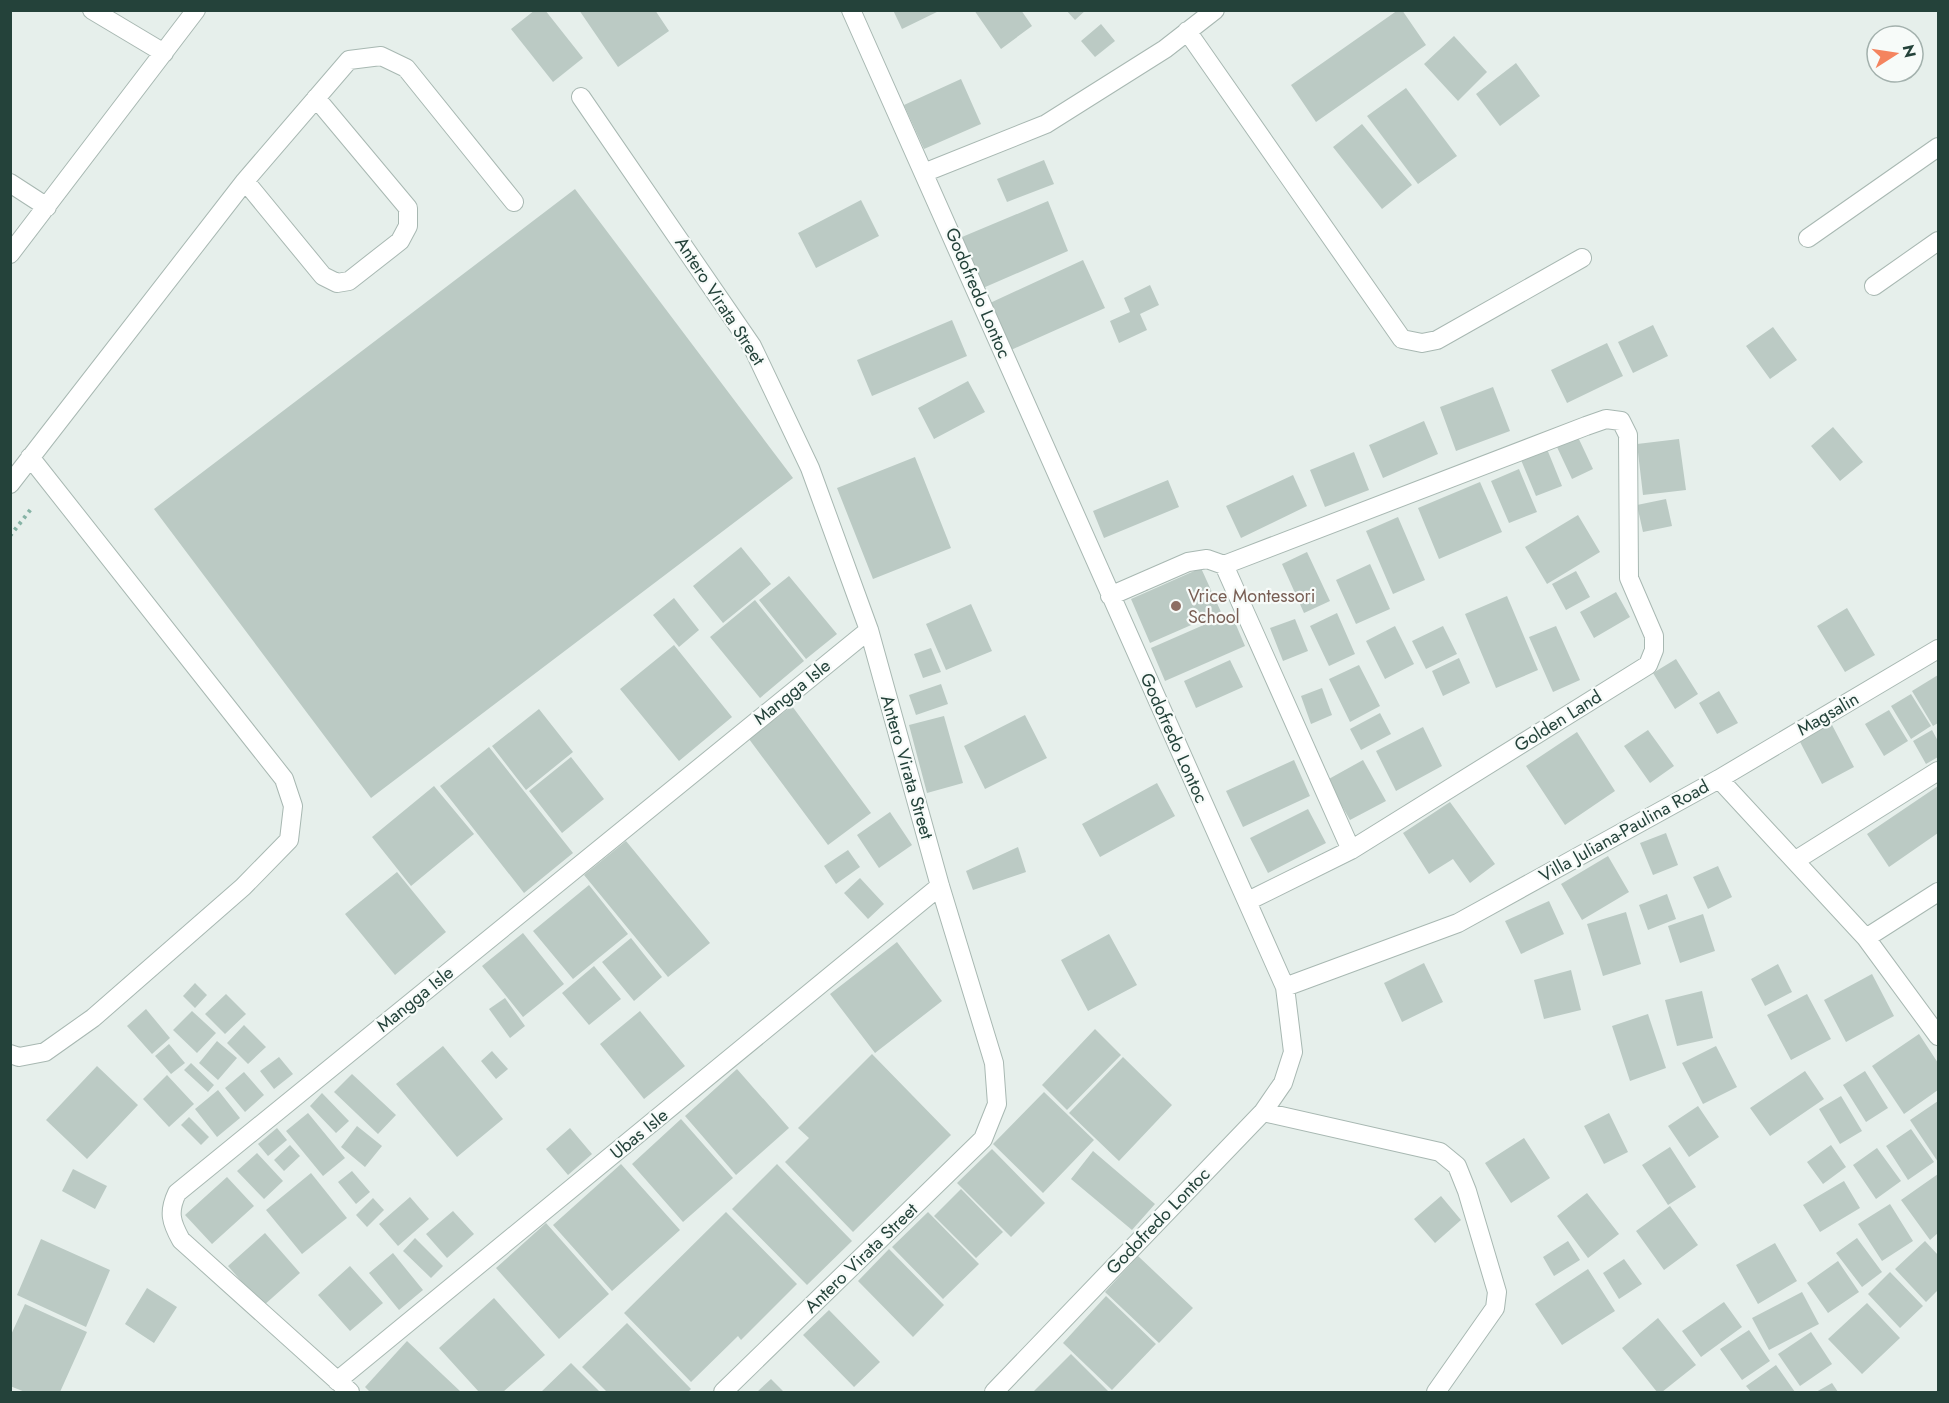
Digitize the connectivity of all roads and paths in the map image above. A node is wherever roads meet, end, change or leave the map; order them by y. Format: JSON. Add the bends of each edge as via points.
{"nodes":[{"id":1,"x":92,"y":10,"type":"edge"},
{"id":2,"x":196,"y":10,"type":"edge"},
{"id":3,"x":851,"y":10,"type":"edge"},
{"id":4,"x":1215,"y":10,"type":"edge"},
{"id":5,"x":1188,"y":31,"type":"junction"},
{"id":6,"x":164,"y":53,"type":"junction"},
{"id":7,"x":581,"y":97,"type":"dead end"},
{"id":8,"x":316,"y":98,"type":"junction"},
{"id":9,"x":1938,"y":147,"type":"edge"},
{"id":10,"x":926,"y":172,"type":"junction"},
{"id":11,"x":245,"y":182,"type":"junction"},
{"id":12,"x":10,"y":183,"type":"edge"},
{"id":13,"x":514,"y":202,"type":"dead end"},
{"id":14,"x":47,"y":207,"type":"junction"},
{"id":15,"x":1808,"y":238,"type":"dead end"},
{"id":16,"x":1938,"y":241,"type":"edge"},
{"id":17,"x":10,"y":255,"type":"edge"},
{"id":18,"x":1582,"y":258,"type":"dead end"},
{"id":19,"x":1874,"y":286,"type":"dead end"},
{"id":20,"x":30,"y":457,"type":"junction"},
{"id":21,"x":10,"y":484,"type":"edge"},
{"id":22,"x":1224,"y":565,"type":"junction"},
{"id":23,"x":1110,"y":596,"type":"junction"},
{"id":24,"x":869,"y":630,"type":"junction"},
{"id":25,"x":1938,"y":649,"type":"edge"},
{"id":26,"x":1938,"y":771,"type":"edge"},
{"id":27,"x":1719,"y":779,"type":"junction"},
{"id":28,"x":1351,"y":850,"type":"junction"},
{"id":29,"x":1798,"y":858,"type":"junction"},
{"id":30,"x":940,"y":886,"type":"junction"},
{"id":31,"x":1938,"y":892,"type":"edge"},
{"id":32,"x":1248,"y":901,"type":"junction"},
{"id":33,"x":1868,"y":936,"type":"junction"},
{"id":34,"x":1285,"y":987,"type":"junction"},
{"id":35,"x":1938,"y":1036,"type":"edge"},
{"id":36,"x":10,"y":1054,"type":"edge"},
{"id":37,"x":1263,"y":1113,"type":"junction"},
{"id":38,"x":343,"y":1387,"type":"edge"},
{"id":39,"x":723,"y":1392,"type":"edge"},
{"id":40,"x":994,"y":1392,"type":"edge"},
{"id":41,"x":1436,"y":1392,"type":"edge"}],
"edges":[{"from":1,"to":6,"type":"street"},
{"from":2,"to":6,"type":"street"},
{"from":3,"to":10,"type":"street","name":"Godofredo Lontoc"},
{"from":4,"to":5,"type":"street"},
{"from":5,"to":10,"type":"street","via":[[1046,124]]},
{"from":5,"to":18,"type":"street","via":[[1402,339],[1422,343],[1437,340]]},
{"from":6,"to":14,"type":"street"},
{"from":7,"to":24,"type":"street","name":"Antero Virata Street","via":[[752,346],[810,468]]},
{"from":8,"to":11,"type":"street"},
{"from":8,"to":11,"type":"street","via":[[408,208],[408,226],[400,241],[349,281],[337,284],[323,276]]},
{"from":8,"to":13,"type":"street","via":[[349,60],[381,56],[406,68]]},
{"from":9,"to":15,"type":"street"},
{"from":10,"to":23,"type":"street","name":"Godofredo Lontoc"},
{"from":11,"to":20,"type":"street"},
{"from":12,"to":14,"type":"street"},
{"from":14,"to":17,"type":"street"},
{"from":16,"to":19,"type":"street"},
{"from":20,"to":21,"type":"street"},
{"from":20,"to":36,"type":"street","via":[[284,779],[293,806],[289,840],[176,948],[93,1018],[45,1052],[19,1057]]},
{"from":22,"to":23,"type":"street","via":[[1207,559],[1188,562]]},
{"from":22,"to":28,"type":"street"},
{"from":22,"to":28,"type":"street","name":"Golden Land","via":[[1606,419],[1620,421],[1628,435],[1629,578],[1654,636],[1648,665]]},
{"from":23,"to":32,"type":"street","name":"Godofredo Lontoc"},
{"from":24,"to":30,"type":"street","name":"Antero Virata Street"},
{"from":24,"to":38,"type":"street","name":"Mangga Isle","via":[[177,1193],[170,1207],[171,1222],[181,1240]]},
{"from":25,"to":27,"type":"street","name":"Magsalin"},
{"from":26,"to":29,"type":"street"},
{"from":27,"to":29,"type":"street","name":"Villa Juliana-Paulina Road"},
{"from":27,"to":34,"type":"street","name":"Villa Juliana-Paulina Road","via":[[1458,923]]},
{"from":28,"to":32,"type":"street","name":"Golden Land"},
{"from":29,"to":33,"type":"street","name":"Villa Juliana-Paulina Road"},
{"from":30,"to":38,"type":"street","name":"Ubas Isle"},
{"from":30,"to":39,"type":"street","name":"Antero Virata Street","via":[[994,1064],[997,1104],[983,1139]]},
{"from":31,"to":33,"type":"street"},
{"from":32,"to":34,"type":"street","name":"Godofredo Lontoc"},
{"from":33,"to":35,"type":"street","name":"Villa Juliana-Paulina Road"},
{"from":34,"to":37,"type":"street","name":"Godofredo Lontoc","via":[[1293,1052],[1283,1083]]},
{"from":37,"to":40,"type":"street","name":"Godofredo Lontoc"},
{"from":37,"to":41,"type":"street","via":[[1440,1152],[1457,1166],[1497,1292],[1495,1308],[1485,1325]]}]}
